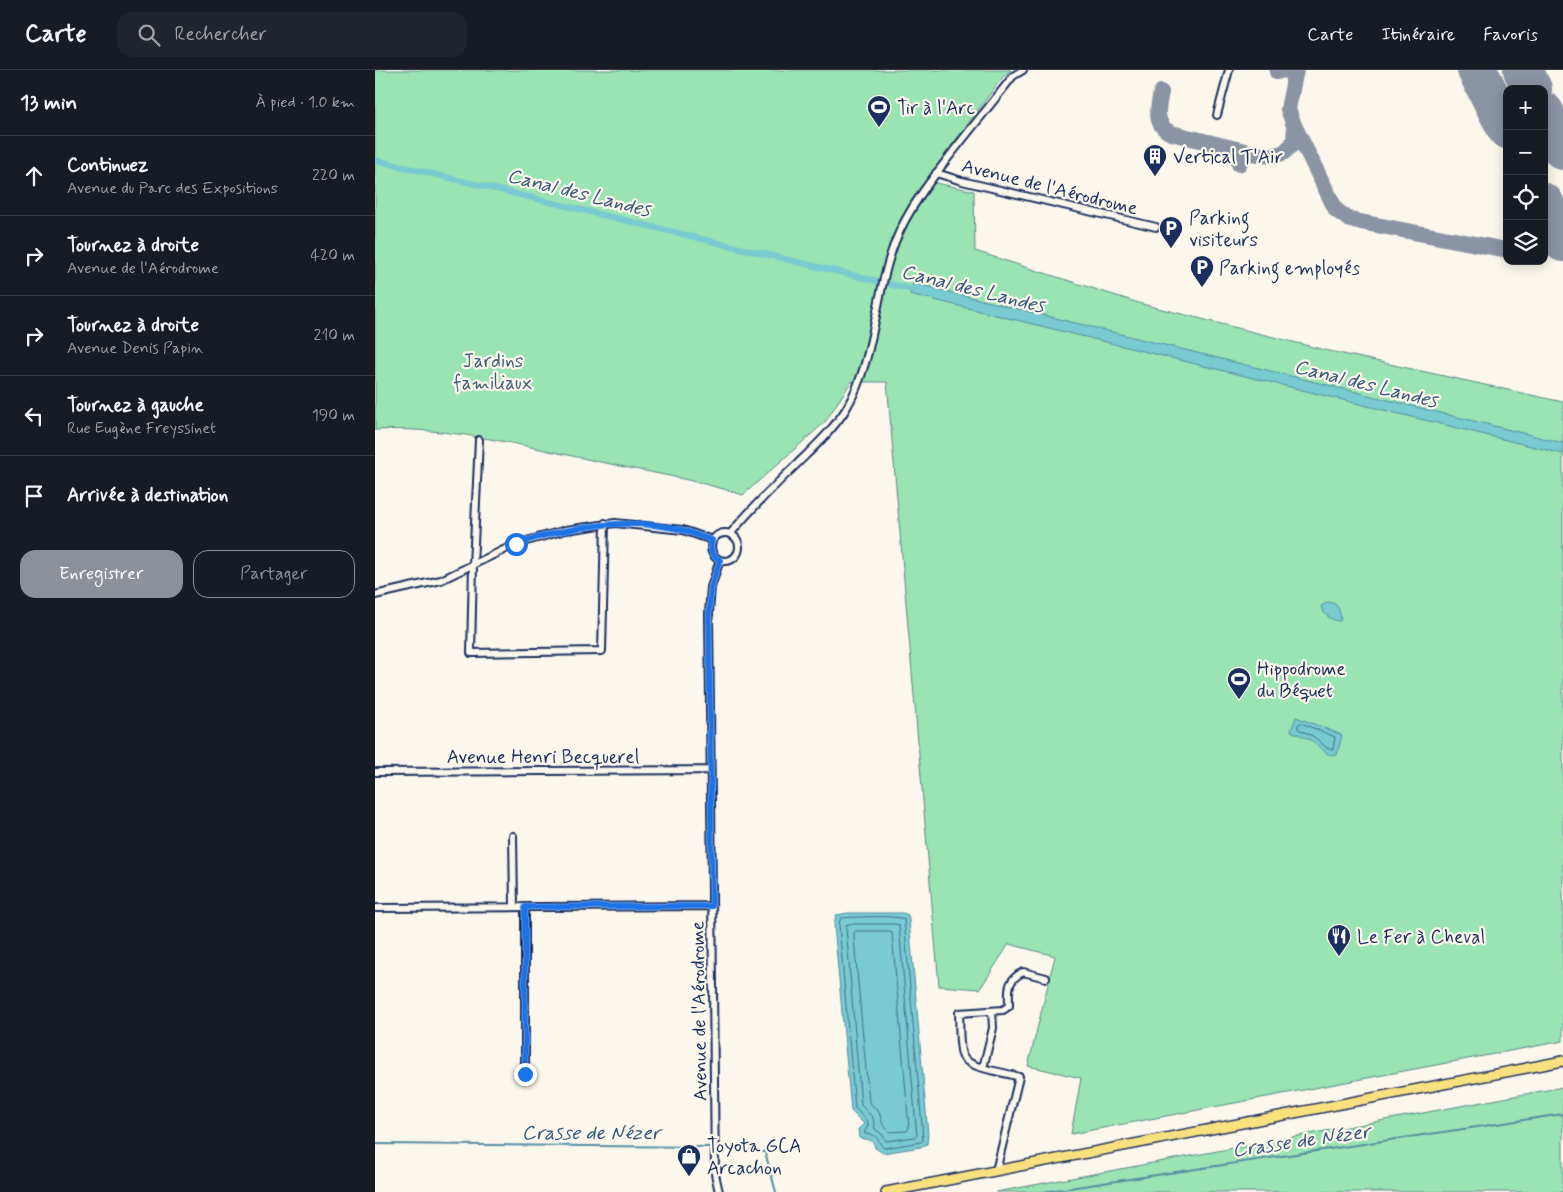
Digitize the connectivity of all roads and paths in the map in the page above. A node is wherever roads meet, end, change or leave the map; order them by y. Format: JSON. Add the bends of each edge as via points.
{"nodes":[{"id":1,"x":1023,"y":70,"type":"edge"},
{"id":2,"x":1229,"y":70,"type":"edge"},
{"id":3,"x":1217,"y":114,"type":"dead end"},
{"id":4,"x":937,"y":173,"type":"junction"},
{"id":5,"x":1156,"y":227,"type":"dead end"},
{"id":6,"x":479,"y":440,"type":"dead end"},
{"id":7,"x":605,"y":523,"type":"junction"},
{"id":8,"x":731,"y":533,"type":"junction"},
{"id":9,"x":712,"y":540,"type":"junction"},
{"id":10,"x":720,"y":560,"type":"junction"},
{"id":11,"x":473,"y":566,"type":"junction"},
{"id":12,"x":375,"y":595,"type":"edge"},
{"id":13,"x":710,"y":770,"type":"junction"},
{"id":14,"x":375,"y":772,"type":"edge"},
{"id":15,"x":513,"y":836,"type":"dead end"},
{"id":16,"x":712,"y":906,"type":"junction"},
{"id":17,"x":515,"y":907,"type":"junction"},
{"id":18,"x":525,"y":907,"type":"junction"},
{"id":19,"x":375,"y":908,"type":"edge"},
{"id":20,"x":1046,"y":978,"type":"dead end"},
{"id":21,"x":992,"y":1011,"type":"junction"},
{"id":22,"x":1563,"y":1061,"type":"edge"},
{"id":23,"x":983,"y":1068,"type":"junction"},
{"id":24,"x":525,"y":1074,"type":"dead end"},
{"id":25,"x":996,"y":1171,"type":"junction"},
{"id":26,"x":719,"y":1192,"type":"edge"},
{"id":27,"x":886,"y":1192,"type":"edge"}],
"edges":[{"from":1,"to":4,"type":"street","via":[[1013,76]]},
{"from":2,"to":3,"type":"street"},
{"from":4,"to":5,"type":"street","name":"Avenue de l'Aérodrome"},
{"from":4,"to":8,"type":"street","via":[[906,218],[894,244],[869,352],[856,391],[846,409],[832,429],[757,502]]},
{"from":6,"to":11,"type":"street"},
{"from":7,"to":9,"type":"street","via":[[683,530]]},
{"from":7,"to":11,"type":"street","via":[[516,544]]},
{"from":7,"to":11,"type":"street","via":[[602,651],[471,653]]},
{"from":8,"to":9,"type":"street","via":[[722,532]]},
{"from":8,"to":10,"type":"street","via":[[739,543],[739,552],[729,561]]},
{"from":9,"to":10,"type":"street","via":[[711,550]]},
{"from":10,"to":13,"type":"street","name":"Avenue de l'Aérodrome","via":[[711,587],[709,613]]},
{"from":11,"to":12,"type":"street","via":[[441,580]]},
{"from":13,"to":14,"type":"street","name":"Avenue Henri Becquerel"},
{"from":13,"to":16,"type":"street","name":"Avenue de l'Aérodrome"},
{"from":15,"to":17,"type":"street"},
{"from":16,"to":18,"type":"street"},
{"from":16,"to":26,"type":"street","name":"Avenue de l'Aérodrome","via":[[715,1147]]},
{"from":17,"to":18,"type":"street"},
{"from":17,"to":19,"type":"street"},
{"from":18,"to":24,"type":"street"},
{"from":20,"to":21,"type":"street","via":[[1023,972],[1015,976],[1009,985],[1009,1006]]},
{"from":21,"to":23,"type":"street","via":[[993,1028]]},
{"from":21,"to":23,"type":"street","via":[[959,1013],[963,1057],[970,1065]]},
{"from":22,"to":25,"type":"main road"},
{"from":23,"to":25,"type":"street","via":[[1019,1077]]},
{"from":25,"to":27,"type":"main road"}]}
